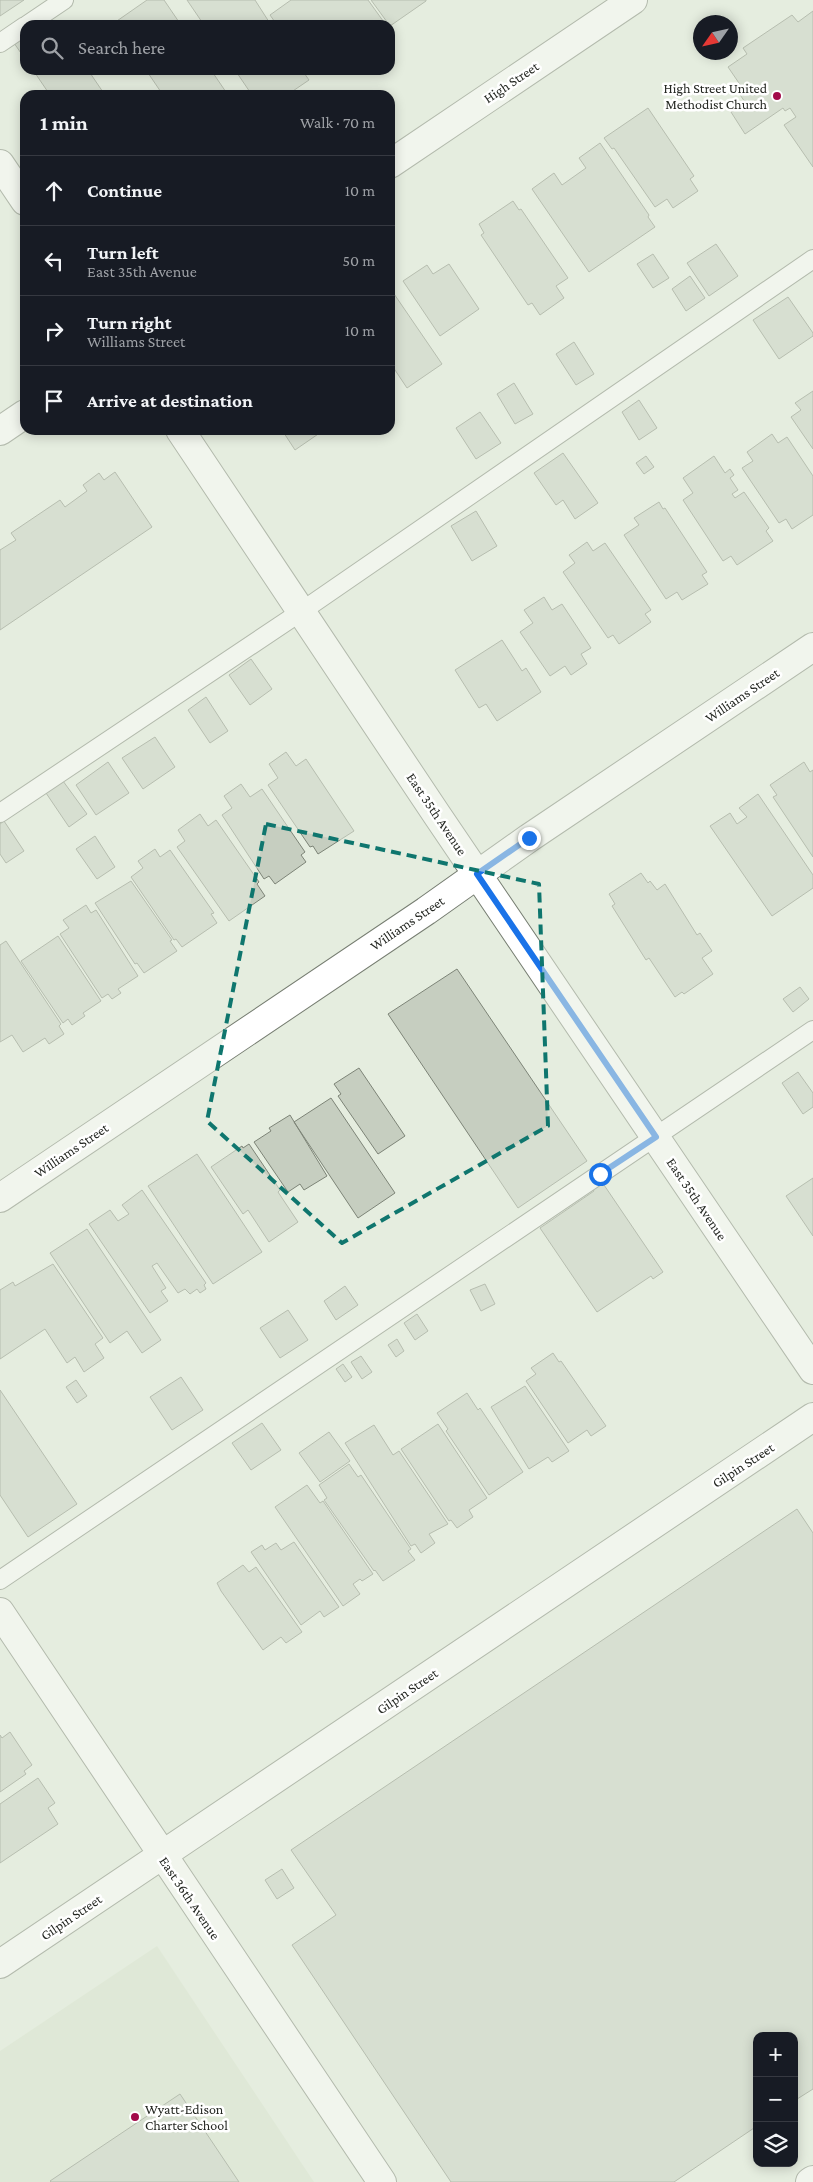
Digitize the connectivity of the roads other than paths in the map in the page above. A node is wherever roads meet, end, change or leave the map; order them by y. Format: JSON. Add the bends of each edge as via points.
{"nodes":[{"id":1,"x":64,"y":0,"type":"edge"},
{"id":2,"x":633,"y":0,"type":"edge"},
{"id":3,"x":35,"y":20,"type":"edge"},
{"id":4,"x":20,"y":30,"type":"edge"},
{"id":5,"x":0,"y":43,"type":"edge"},
{"id":6,"x":395,"y":161,"type":"edge"},
{"id":7,"x":0,"y":164,"type":"edge"},
{"id":8,"x":20,"y":194,"type":"edge"},
{"id":9,"x":813,"y":259,"type":"edge"},
{"id":10,"x":20,"y":417,"type":"edge"},
{"id":11,"x":0,"y":431,"type":"edge"},
{"id":12,"x":183,"y":435,"type":"edge"},
{"id":13,"x":302,"y":611,"type":"junction"},
{"id":14,"x":813,"y":647,"type":"edge"},
{"id":15,"x":0,"y":813,"type":"edge"},
{"id":16,"x":477,"y":874,"type":"junction"},
{"id":17,"x":813,"y":1030,"type":"edge"},
{"id":18,"x":656,"y":1137,"type":"junction"},
{"id":19,"x":0,"y":1198,"type":"edge"},
{"id":20,"x":813,"y":1370,"type":"edge"},
{"id":21,"x":813,"y":1417,"type":"edge"},
{"id":22,"x":0,"y":1580,"type":"edge"},
{"id":23,"x":0,"y":1612,"type":"edge"},
{"id":24,"x":162,"y":1856,"type":"junction"},
{"id":25,"x":0,"y":1964,"type":"edge"},
{"id":26,"x":813,"y":2180,"type":"edge"},
{"id":27,"x":382,"y":2182,"type":"edge"},
{"id":28,"x":810,"y":2182,"type":"edge"}],
"edges":[{"from":1,"to":3,"type":"lane"},
{"from":2,"to":6,"type":"street","name":"High Street"},
{"from":4,"to":5,"type":"lane"},
{"from":7,"to":8,"type":"street"},
{"from":9,"to":13,"type":"lane"},
{"from":10,"to":11,"type":"street"},
{"from":12,"to":13,"type":"street","name":"East 35th Avenue"},
{"from":13,"to":15,"type":"lane"},
{"from":13,"to":16,"type":"street","name":"East 35th Avenue"},
{"from":14,"to":16,"type":"street","name":"Williams Street"},
{"from":16,"to":18,"type":"street","name":"East 35th Avenue"},
{"from":16,"to":19,"type":"street","name":"Williams Street"},
{"from":17,"to":18,"type":"lane"},
{"from":18,"to":20,"type":"street","name":"East 35th Avenue"},
{"from":18,"to":22,"type":"lane"},
{"from":21,"to":24,"type":"street","name":"Gilpin Street"},
{"from":23,"to":24,"type":"street","name":"East 36th Avenue"},
{"from":24,"to":25,"type":"street","name":"Gilpin Street"},
{"from":24,"to":27,"type":"street","name":"East 36th Avenue"},
{"from":26,"to":28,"type":"street"}]}
